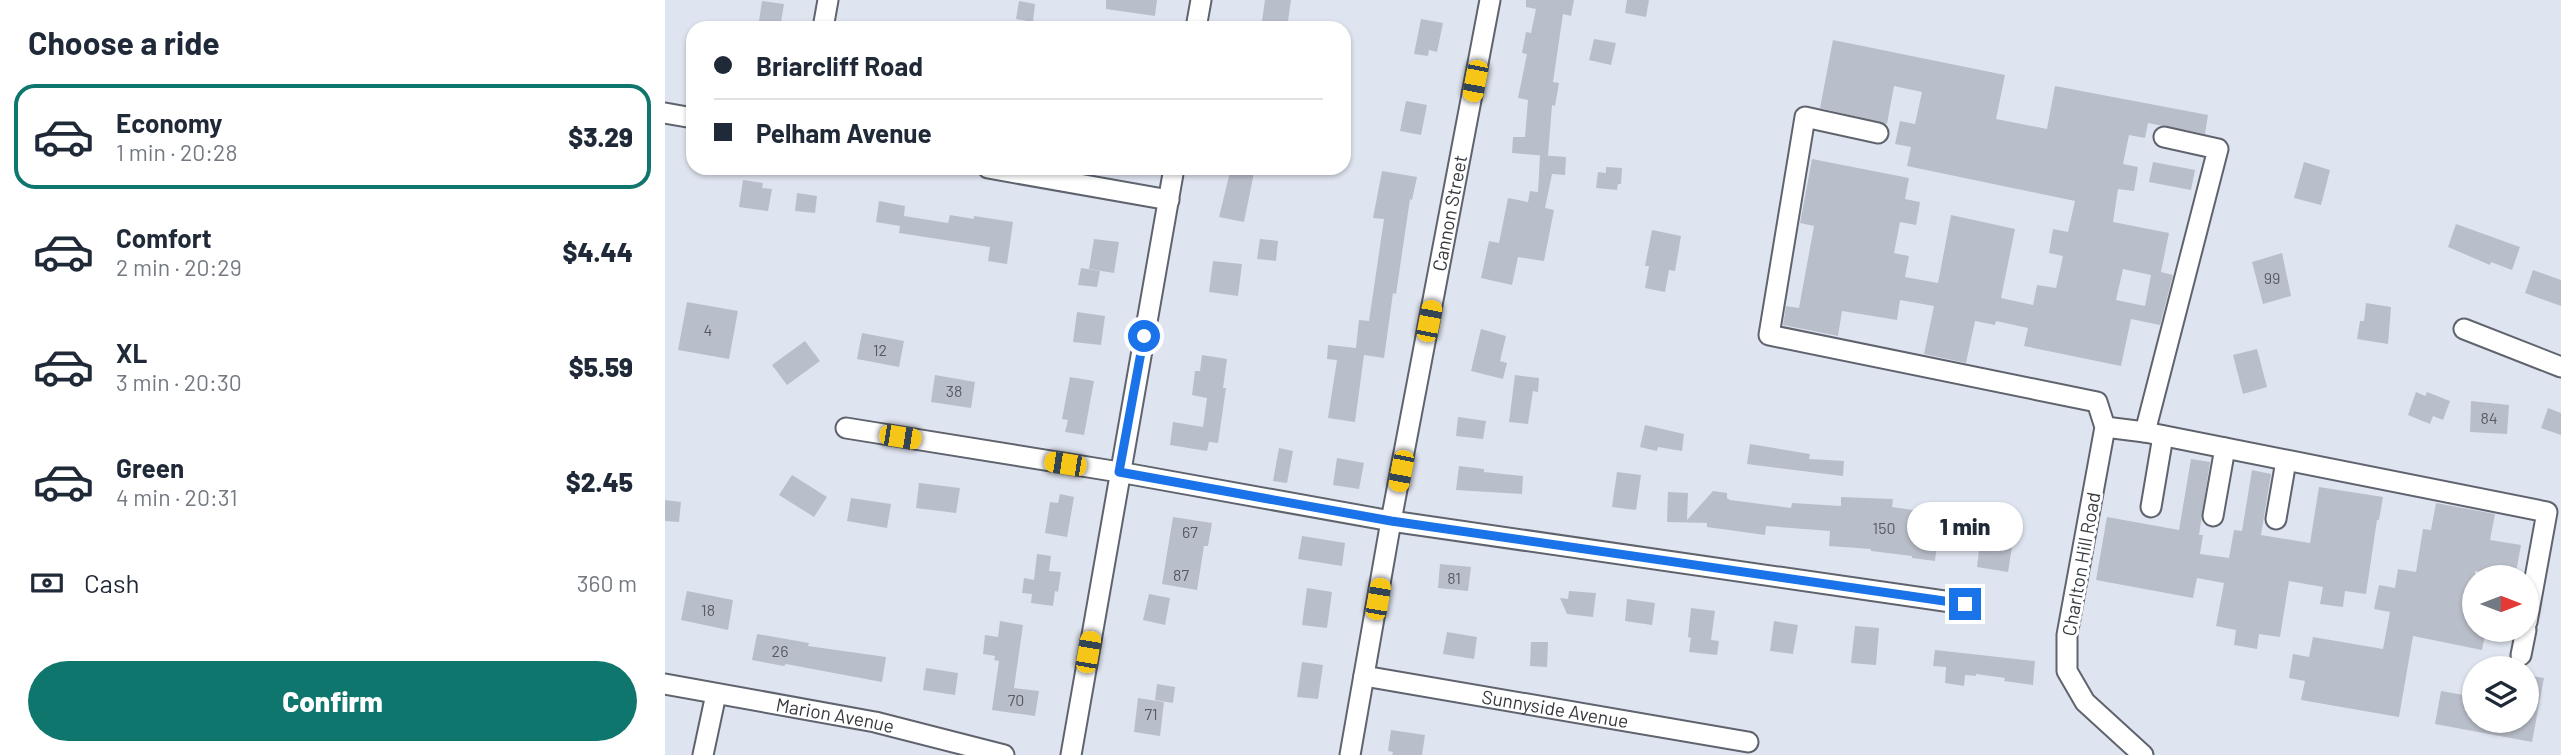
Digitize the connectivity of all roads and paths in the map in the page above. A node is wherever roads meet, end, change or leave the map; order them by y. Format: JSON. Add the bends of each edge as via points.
{"nodes":[{"id":1,"x":828,"y":0,"type":"edge"},
{"id":2,"x":1201,"y":0,"type":"edge"},
{"id":3,"x":1490,"y":0,"type":"edge"},
{"id":4,"x":824,"y":21,"type":"edge"},
{"id":5,"x":1197,"y":21,"type":"edge"},
{"id":6,"x":665,"y":113,"type":"edge"},
{"id":7,"x":686,"y":117,"type":"edge"},
{"id":8,"x":1878,"y":133,"type":"dead end"},
{"id":9,"x":2164,"y":137,"type":"dead end"},
{"id":10,"x":1028,"y":175,"type":"edge"},
{"id":11,"x":1173,"y":175,"type":"edge"},
{"id":12,"x":1169,"y":200,"type":"junction"},
{"id":13,"x":2464,"y":329,"type":"dead end"},
{"id":14,"x":2561,"y":367,"type":"edge"},
{"id":15,"x":2105,"y":427,"type":"junction"},
{"id":16,"x":846,"y":428,"type":"dead end"},
{"id":17,"x":2154,"y":434,"type":"junction"},
{"id":18,"x":2225,"y":449,"type":"junction"},
{"id":19,"x":2286,"y":461,"type":"junction"},
{"id":20,"x":1119,"y":472,"type":"junction"},
{"id":21,"x":2151,"y":507,"type":"dead end"},
{"id":22,"x":2213,"y":516,"type":"dead end"},
{"id":23,"x":2276,"y":519,"type":"dead end"},
{"id":24,"x":1391,"y":521,"type":"junction"},
{"id":25,"x":2537,"y":565,"type":"edge"},
{"id":26,"x":1965,"y":604,"type":"dead end"},
{"id":27,"x":2524,"y":642,"type":"edge"},
{"id":28,"x":2521,"y":655,"type":"dead end"},
{"id":29,"x":1364,"y":676,"type":"junction"},
{"id":30,"x":665,"y":684,"type":"edge"},
{"id":31,"x":716,"y":694,"type":"junction"},
{"id":32,"x":1748,"y":743,"type":"dead end"},
{"id":33,"x":703,"y":755,"type":"edge"},
{"id":34,"x":1003,"y":755,"type":"edge"},
{"id":35,"x":1071,"y":755,"type":"edge"},
{"id":36,"x":1350,"y":755,"type":"edge"},
{"id":37,"x":2143,"y":755,"type":"edge"}],
"edges":[{"from":1,"to":4,"type":"street"},
{"from":2,"to":5,"type":"street"},
{"from":3,"to":24,"type":"street","name":"Cannon Street"},
{"from":6,"to":7,"type":"street"},
{"from":8,"to":15,"type":"street","via":[[1805,117],[1769,335],[2097,402]]},
{"from":9,"to":17,"type":"street","via":[[2218,149]]},
{"from":10,"to":12,"type":"street"},
{"from":11,"to":12,"type":"street"},
{"from":12,"to":20,"type":"street"},
{"from":13,"to":14,"type":"street"},
{"from":15,"to":17,"type":"street"},
{"from":15,"to":37,"type":"street","name":"Charlton Hill Road","via":[[2067,635],[2067,670],[2085,702]]},
{"from":16,"to":20,"type":"street"},
{"from":17,"to":18,"type":"street"},
{"from":17,"to":21,"type":"street"},
{"from":18,"to":19,"type":"street"},
{"from":18,"to":22,"type":"street"},
{"from":19,"to":23,"type":"street"},
{"from":19,"to":25,"type":"street","via":[[2547,512]]},
{"from":20,"to":24,"type":"street"},
{"from":20,"to":35,"type":"street"},
{"from":24,"to":26,"type":"street"},
{"from":24,"to":29,"type":"street","name":"Cannon Street"},
{"from":27,"to":28,"type":"street"},
{"from":29,"to":32,"type":"street","name":"Sunnyside Avenue"},
{"from":29,"to":36,"type":"street","name":"Cannon Street"},
{"from":30,"to":31,"type":"street","name":"Marion Avenue"},
{"from":31,"to":33,"type":"street"},
{"from":31,"to":34,"type":"street","name":"Marion Avenue","via":[[875,722]]}]}
